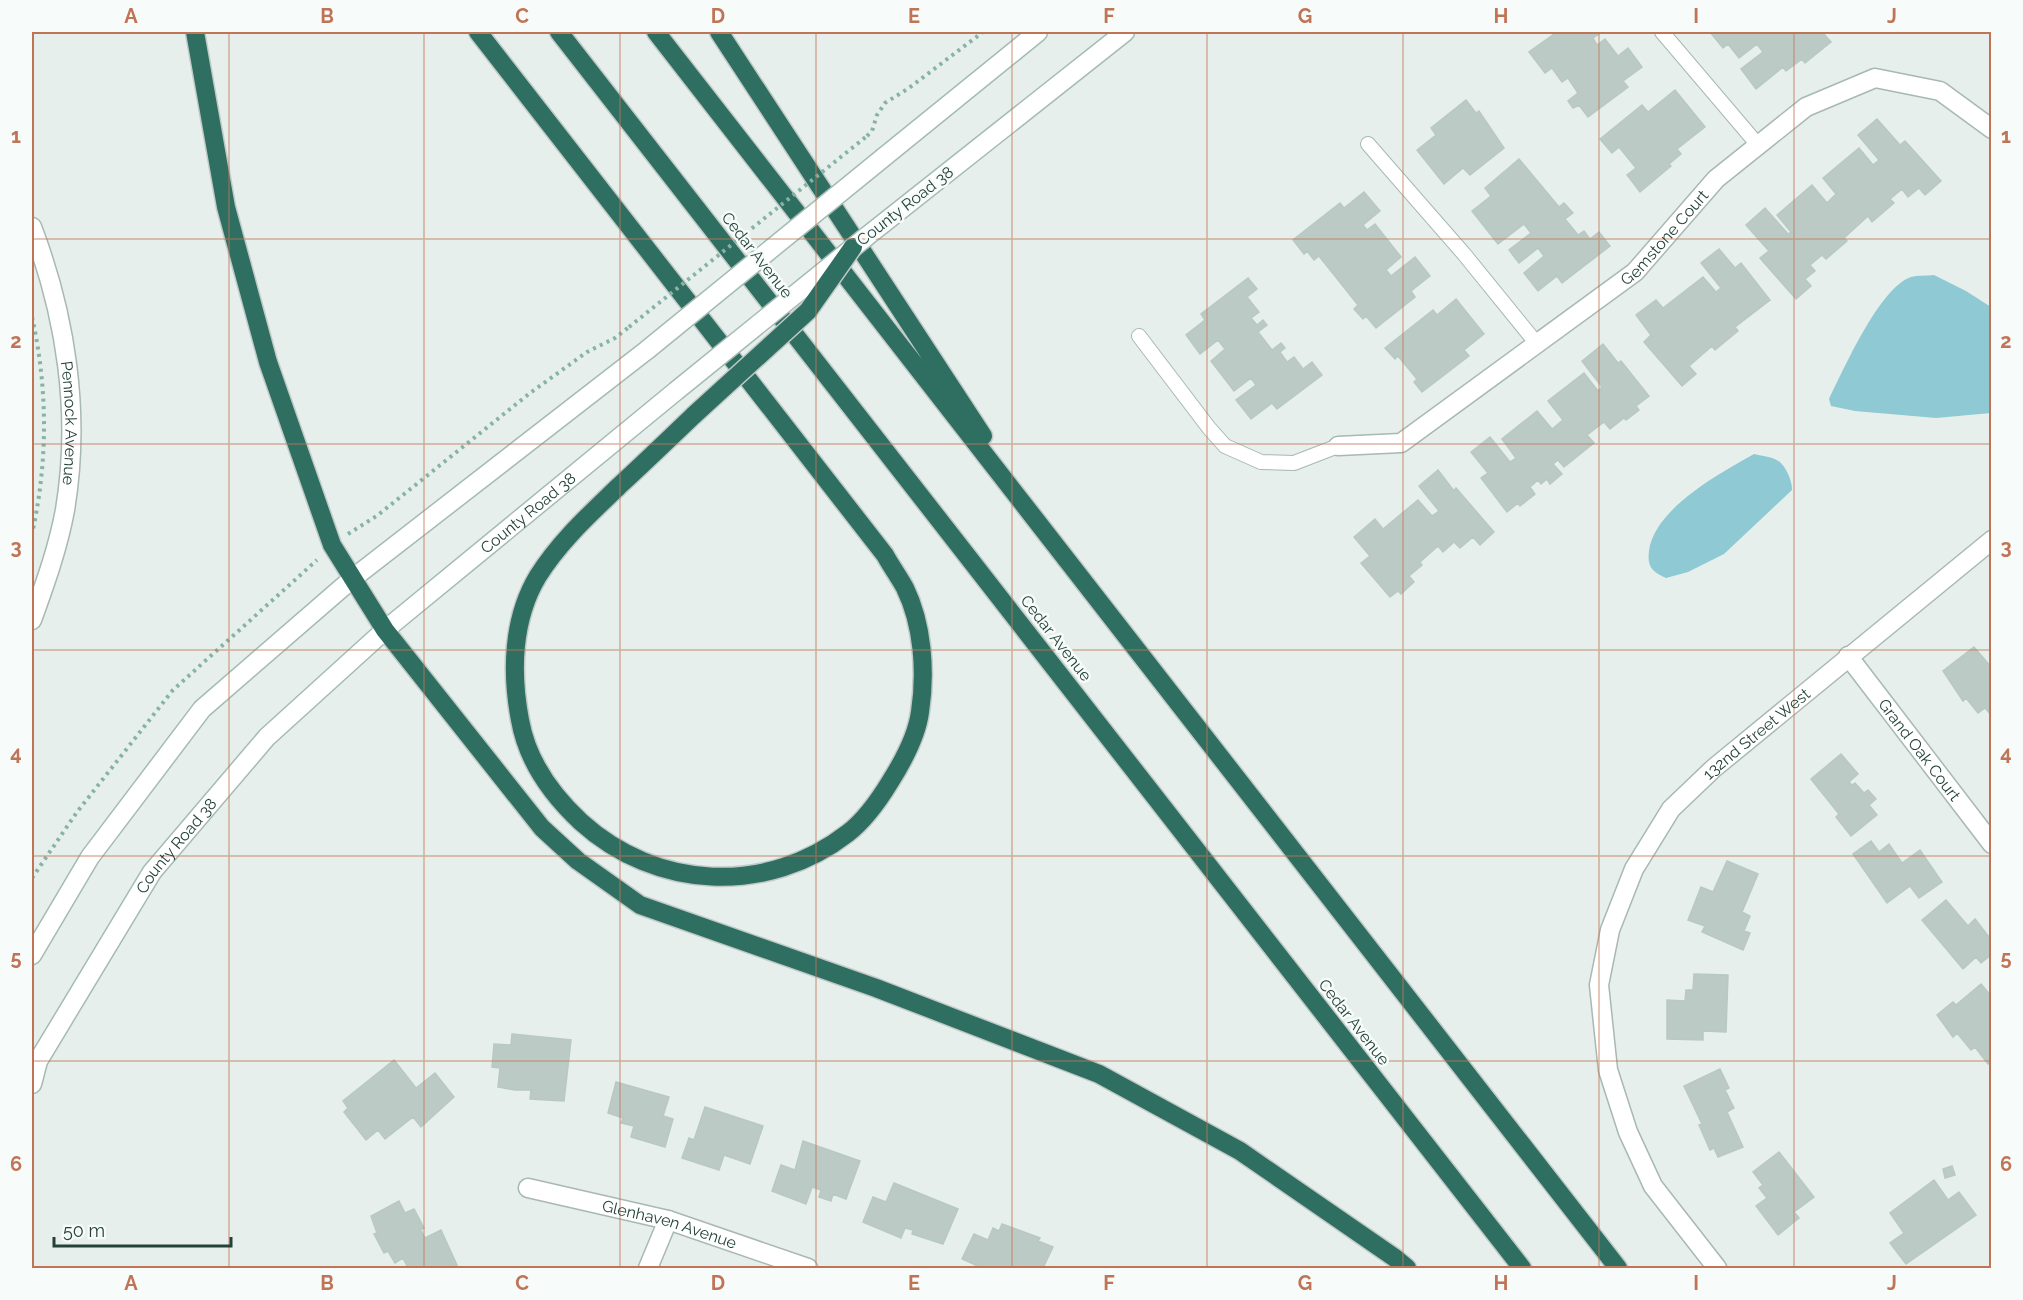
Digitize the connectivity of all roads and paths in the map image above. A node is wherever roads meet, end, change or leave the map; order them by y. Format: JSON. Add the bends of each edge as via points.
{"nodes":[{"id":1,"x":195,"y":32,"type":"edge"},
{"id":2,"x":478,"y":32,"type":"edge"},
{"id":3,"x":559,"y":32,"type":"edge"},
{"id":4,"x":656,"y":32,"type":"edge"},
{"id":5,"x":719,"y":32,"type":"edge"},
{"id":6,"x":983,"y":32,"type":"edge"},
{"id":7,"x":1038,"y":32,"type":"edge"},
{"id":8,"x":1125,"y":32,"type":"edge"},
{"id":9,"x":1662,"y":32,"type":"edge"},
{"id":10,"x":1992,"y":129,"type":"edge"},
{"id":11,"x":1368,"y":144,"type":"dead end"},
{"id":12,"x":1758,"y":145,"type":"junction"},
{"id":13,"x":32,"y":227,"type":"edge"},
{"id":14,"x":852,"y":247,"type":"junction"},
{"id":15,"x":32,"y":317,"type":"edge"},
{"id":16,"x":1139,"y":336,"type":"dead end"},
{"id":17,"x":1537,"y":344,"type":"junction"},
{"id":18,"x":1338,"y":446,"type":"joint"},
{"id":19,"x":32,"y":534,"type":"edge"},
{"id":20,"x":1992,"y":540,"type":"edge"},
{"id":21,"x":332,"y":545,"type":"junction"},
{"id":22,"x":1055,"y":545,"type":"junction"},
{"id":23,"x":352,"y":579,"type":"junction"},
{"id":24,"x":33,"y":612,"type":"edge"},
{"id":25,"x":385,"y":630,"type":"junction"},
{"id":26,"x":1848,"y":656,"type":"junction"},
{"id":27,"x":1992,"y":844,"type":"edge"},
{"id":28,"x":32,"y":878,"type":"edge"},
{"id":29,"x":32,"y":955,"type":"edge"},
{"id":30,"x":32,"y":1084,"type":"edge"},
{"id":31,"x":528,"y":1188,"type":"dead end"},
{"id":32,"x":668,"y":1220,"type":"junction"},
{"id":33,"x":648,"y":1269,"type":"edge"},
{"id":34,"x":808,"y":1269,"type":"edge"},
{"id":35,"x":1407,"y":1269,"type":"edge"},
{"id":36,"x":1522,"y":1269,"type":"edge"},
{"id":37,"x":1618,"y":1269,"type":"edge"},
{"id":38,"x":1717,"y":1269,"type":"edge"}],
"edges":[{"from":1,"to":21,"type":"highway","via":[[226,207],[268,362]]},
{"from":2,"to":14,"type":"highway","bridge":true,"via":[[885,555],[905,589],[918,627],[923,666],[920,714],[903,761],[879,799],[849,832],[811,857],[771,872],[730,878],[684,874],[644,862],[598,837],[543,778],[523,737],[515,698],[514,657],[522,614],[537,578],[568,534],[694,415],[808,311]]},
{"from":3,"to":36,"type":"highway","name":"Cedar Avenue"},
{"from":4,"to":22,"type":"highway"},
{"from":5,"to":22,"type":"highway"},
{"from":6,"to":21,"type":"path","bridge":true,"via":[[885,103],[867,136],[629,327],[530,393],[378,515]]},
{"from":7,"to":23,"type":"main road","bridge":true,"via":[[647,350]]},
{"from":8,"to":14,"type":"main road","name":"County Road 38","bridge":true},
{"from":9,"to":12,"type":"lane"},
{"from":10,"to":12,"type":"main road","name":"Gemstone Court","via":[[1941,91],[1875,78],[1806,107]]},
{"from":11,"to":17,"type":"lane"},
{"from":12,"to":17,"type":"main road","name":"Gemstone Court","via":[[1716,179],[1635,272]]},
{"from":13,"to":24,"type":"main road","name":"Pennock Avenue","via":[[47,266],[63,330],[71,405],[64,510],[50,569]]},
{"from":14,"to":25,"type":"main road","name":"County Road 38","bridge":true},
{"from":15,"to":19,"type":"path","via":[[45,414],[45,455]]},
{"from":16,"to":18,"type":"lane","via":[[1225,446],[1261,462],[1294,464]]},
{"from":17,"to":18,"type":"main road","name":"Gemstone Court","via":[[1401,442]]},
{"from":20,"to":26,"type":"main road","name":"132nd Street West"},
{"from":21,"to":23,"type":"highway"},
{"from":21,"to":28,"type":"path","via":[[173,690]]},
{"from":22,"to":37,"type":"highway"},
{"from":23,"to":25,"type":"highway"},
{"from":23,"to":29,"type":"main road","via":[[202,709],[90,857]]},
{"from":25,"to":30,"type":"main road","name":"County Road 38","via":[[267,737],[152,872],[38,1061]]},
{"from":25,"to":35,"type":"highway","via":[[542,828],[578,861],[640,905],[876,988],[1099,1074],[1240,1151]]},
{"from":26,"to":27,"type":"main road","name":"Grand Oak Court"},
{"from":26,"to":38,"type":"main road","name":"132nd Street West","via":[[1671,809],[1634,869],[1610,930],[1599,985],[1608,1070],[1628,1132],[1653,1186]]},
{"from":31,"to":32,"type":"main road","name":"Glenhaven Avenue"},
{"from":32,"to":33,"type":"main road"},
{"from":32,"to":34,"type":"main road","name":"Glenhaven Avenue"}]}
